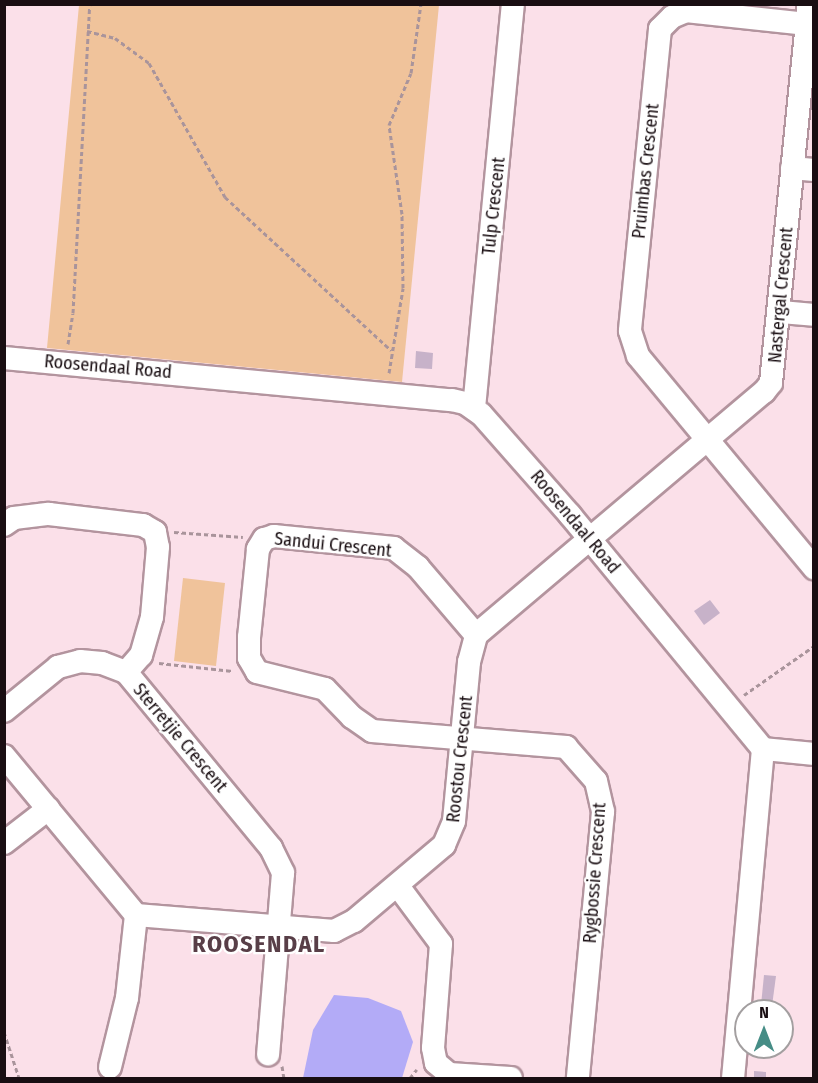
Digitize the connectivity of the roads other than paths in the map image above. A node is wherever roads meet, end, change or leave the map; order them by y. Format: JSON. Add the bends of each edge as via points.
{"nodes":[{"id":1,"x":513,"y":4,"type":"edge"},
{"id":2,"x":808,"y":14,"type":"edge"},
{"id":3,"x":803,"y":169,"type":"edge"},
{"id":4,"x":781,"y":312,"type":"junction"},
{"id":5,"x":813,"y":315,"type":"edge"},
{"id":6,"x":4,"y":358,"type":"edge"},
{"id":7,"x":474,"y":408,"type":"junction"},
{"id":8,"x":706,"y":440,"type":"junction"},
{"id":9,"x":4,"y":525,"type":"edge"},
{"id":10,"x":589,"y":538,"type":"junction"},
{"id":11,"x":813,"y":568,"type":"edge"},
{"id":12,"x":476,"y":635,"type":"junction"},
{"id":13,"x":126,"y":672,"type":"junction"},
{"id":14,"x":4,"y":711,"type":"edge"},
{"id":15,"x":463,"y":738,"type":"junction"},
{"id":16,"x":763,"y":749,"type":"junction"},
{"id":17,"x":813,"y":754,"type":"edge"},
{"id":18,"x":4,"y":756,"type":"edge"},
{"id":19,"x":48,"y":809,"type":"junction"},
{"id":20,"x":4,"y":843,"type":"edge"},
{"id":21,"x":398,"y":886,"type":"junction"},
{"id":22,"x":136,"y":915,"type":"junction"},
{"id":23,"x":278,"y":927,"type":"junction"},
{"id":24,"x":268,"y":1054,"type":"dead end"},
{"id":25,"x":110,"y":1067,"type":"dead end"},
{"id":26,"x":511,"y":1078,"type":"edge"},
{"id":27,"x":578,"y":1078,"type":"edge"},
{"id":28,"x":733,"y":1078,"type":"edge"}],
"edges":[{"from":1,"to":7,"type":"street","name":"Tulp Crescent"},
{"from":2,"to":3,"type":"street","name":"Nastergal Crescent"},
{"from":2,"to":8,"type":"street","name":"Pruimbas Crescent","via":[[686,11],[672,17],[660,29],[631,340],[638,357]]},
{"from":3,"to":4,"type":"street","name":"Nastergal Crescent"},
{"from":4,"to":5,"type":"street"},
{"from":4,"to":8,"type":"street","name":"Nastergal Crescent","via":[[771,383]]},
{"from":6,"to":7,"type":"street","name":"Roosendaal Road","via":[[459,401]]},
{"from":7,"to":10,"type":"street","name":"Roosendaal Road"},
{"from":8,"to":10,"type":"street","name":"Nastergal Crescent"},
{"from":8,"to":11,"type":"street","name":"Pruimbas Crescent"},
{"from":9,"to":13,"type":"street","via":[[14,518],[49,514],[143,525],[155,532],[158,547],[152,617],[141,655]]},
{"from":10,"to":12,"type":"street"},
{"from":10,"to":16,"type":"street","name":"Roosendaal Road"},
{"from":12,"to":15,"type":"street","name":"Roostou Crescent","via":[[469,662]]},
{"from":12,"to":15,"type":"street","name":"Sandui Crescent","via":[[418,567],[394,548],[274,536],[264,539],[258,549],[249,637],[249,658],[256,672],[325,689],[372,731]]},
{"from":13,"to":14,"type":"street","name":"Sterretjie Crescent","via":[[102,663],[80,661],[58,667]]},
{"from":13,"to":23,"type":"street","name":"Sterretjie Crescent","via":[[279,859],[283,873]]},
{"from":15,"to":21,"type":"street","name":"Roostou Crescent","via":[[449,839]]},
{"from":15,"to":27,"type":"street","name":"Rygbossie Crescent","via":[[566,747],[586,767],[600,790],[603,812]]},
{"from":16,"to":17,"type":"street"},
{"from":16,"to":28,"type":"street"},
{"from":18,"to":19,"type":"street"},
{"from":19,"to":20,"type":"street"},
{"from":19,"to":22,"type":"street"},
{"from":21,"to":23,"type":"street","name":"Roostou Crescent","via":[[342,929]]},
{"from":21,"to":26,"type":"street","via":[[441,944],[433,1048],[436,1063],[449,1074]]},
{"from":22,"to":23,"type":"street","name":"Roostou Crescent"},
{"from":22,"to":25,"type":"street","via":[[127,998]]},
{"from":23,"to":24,"type":"street","name":"Sterretjie Crescent"}]}
